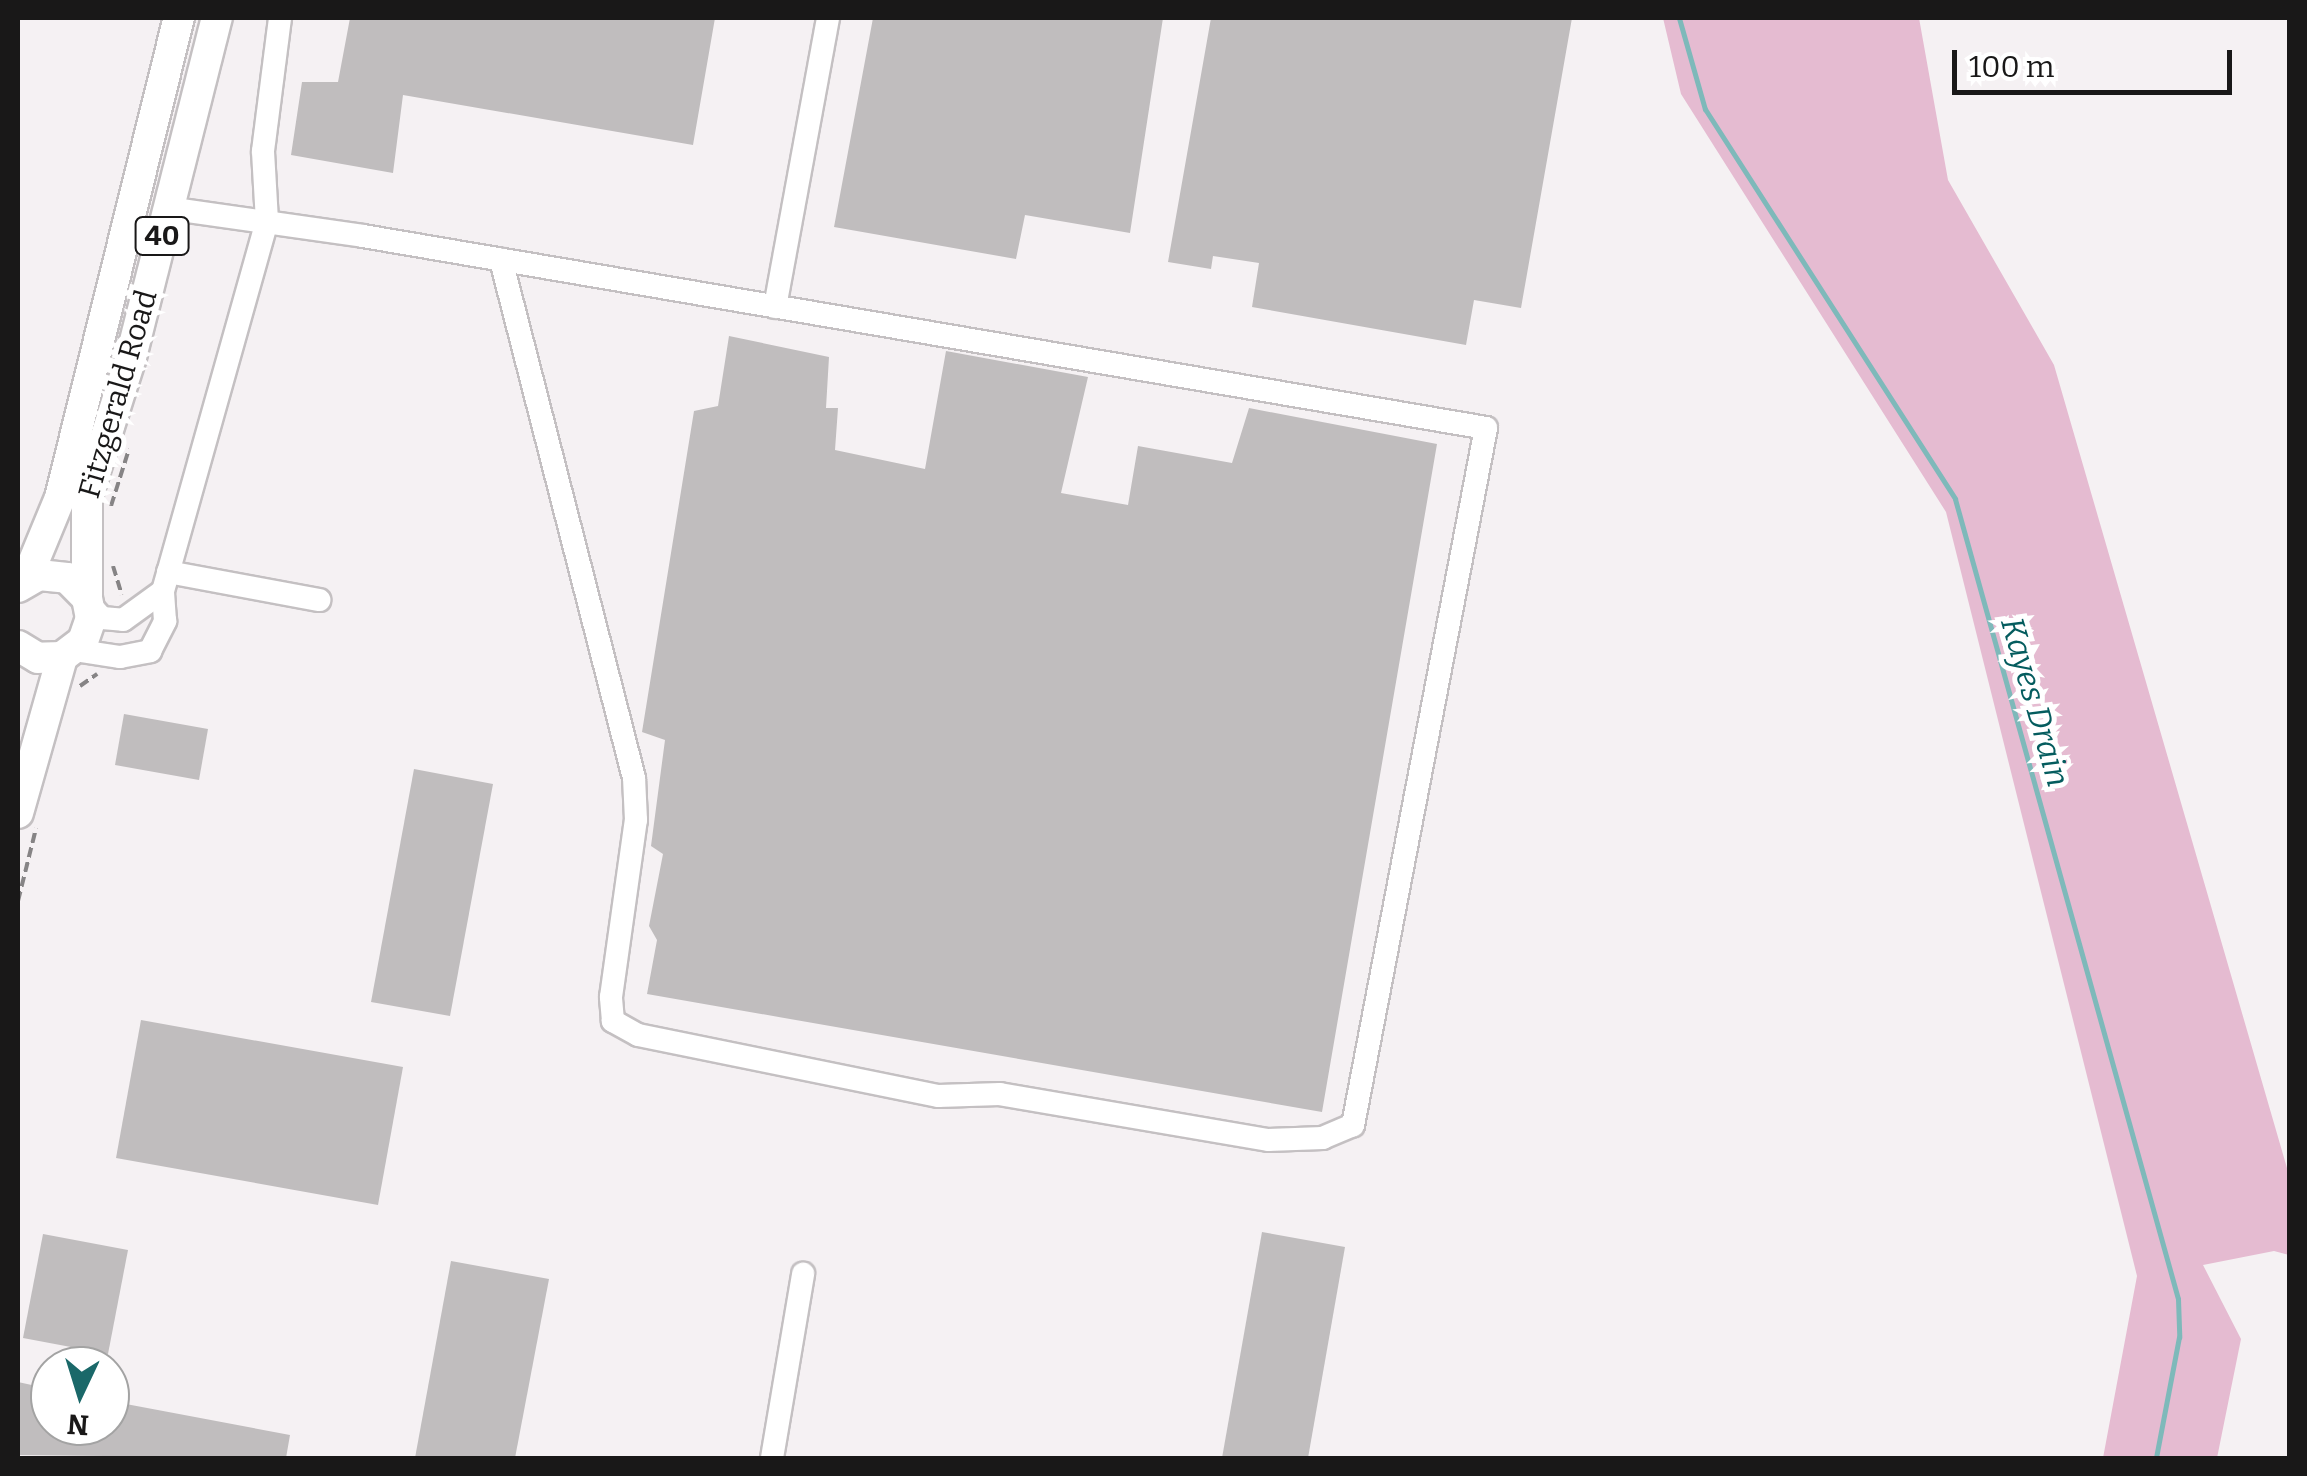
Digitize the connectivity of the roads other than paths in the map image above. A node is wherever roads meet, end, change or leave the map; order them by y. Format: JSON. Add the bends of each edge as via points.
{"nodes":[{"id":1,"x":179,"y":18,"type":"edge"},
{"id":2,"x":217,"y":18,"type":"edge"},
{"id":3,"x":280,"y":18,"type":"edge"},
{"id":4,"x":828,"y":18,"type":"edge"},
{"id":5,"x":171,"y":204,"type":"junction"},
{"id":6,"x":267,"y":221,"type":"junction"},
{"id":7,"x":501,"y":260,"type":"junction"},
{"id":8,"x":775,"y":307,"type":"junction"},
{"id":9,"x":165,"y":582,"type":"junction"},
{"id":10,"x":22,"y":583,"type":"edge"},
{"id":11,"x":318,"y":600,"type":"dead end"},
{"id":12,"x":88,"y":602,"type":"junction"},
{"id":13,"x":18,"y":646,"type":"edge"},
{"id":14,"x":68,"y":654,"type":"junction"},
{"id":15,"x":18,"y":813,"type":"edge"},
{"id":16,"x":803,"y":1274,"type":"dead end"},
{"id":17,"x":772,"y":1458,"type":"edge"}],
"edges":[{"from":1,"to":10,"type":"main road","name":"Fitzgerald Road","number":"40","via":[[70,463],[47,541]]},
{"from":2,"to":5,"type":"main road","name":"Fitzgerald Road","number":"40"},
{"from":3,"to":6,"type":"lane","via":[[264,151]]},
{"from":4,"to":8,"type":"lane"},
{"from":5,"to":6,"type":"lane"},
{"from":5,"to":12,"type":"main road","name":"Fitzgerald Road","number":"40","via":[[88,496]]},
{"from":6,"to":7,"type":"lane"},
{"from":6,"to":9,"type":"lane"},
{"from":7,"to":8,"type":"lane"},
{"from":7,"to":8,"type":"lane","via":[[634,778],[613,1021],[638,1035],[938,1096],[1000,1094],[1268,1140],[1323,1138],[1353,1125],[1486,428]]},
{"from":9,"to":11,"type":"lane"},
{"from":9,"to":12,"type":"lane","via":[[122,620],[102,618]]},
{"from":9,"to":14,"type":"lane","via":[[165,621],[150,651]]},
{"from":10,"to":12,"type":"main road","number":"40","via":[[67,578]]},
{"from":12,"to":14,"type":"main road","number":"40","via":[[89,630]]},
{"from":13,"to":14,"type":"main road","via":[[38,658]]},
{"from":14,"to":15,"type":"main road","number":"40"},
{"from":16,"to":17,"type":"lane"}]}
